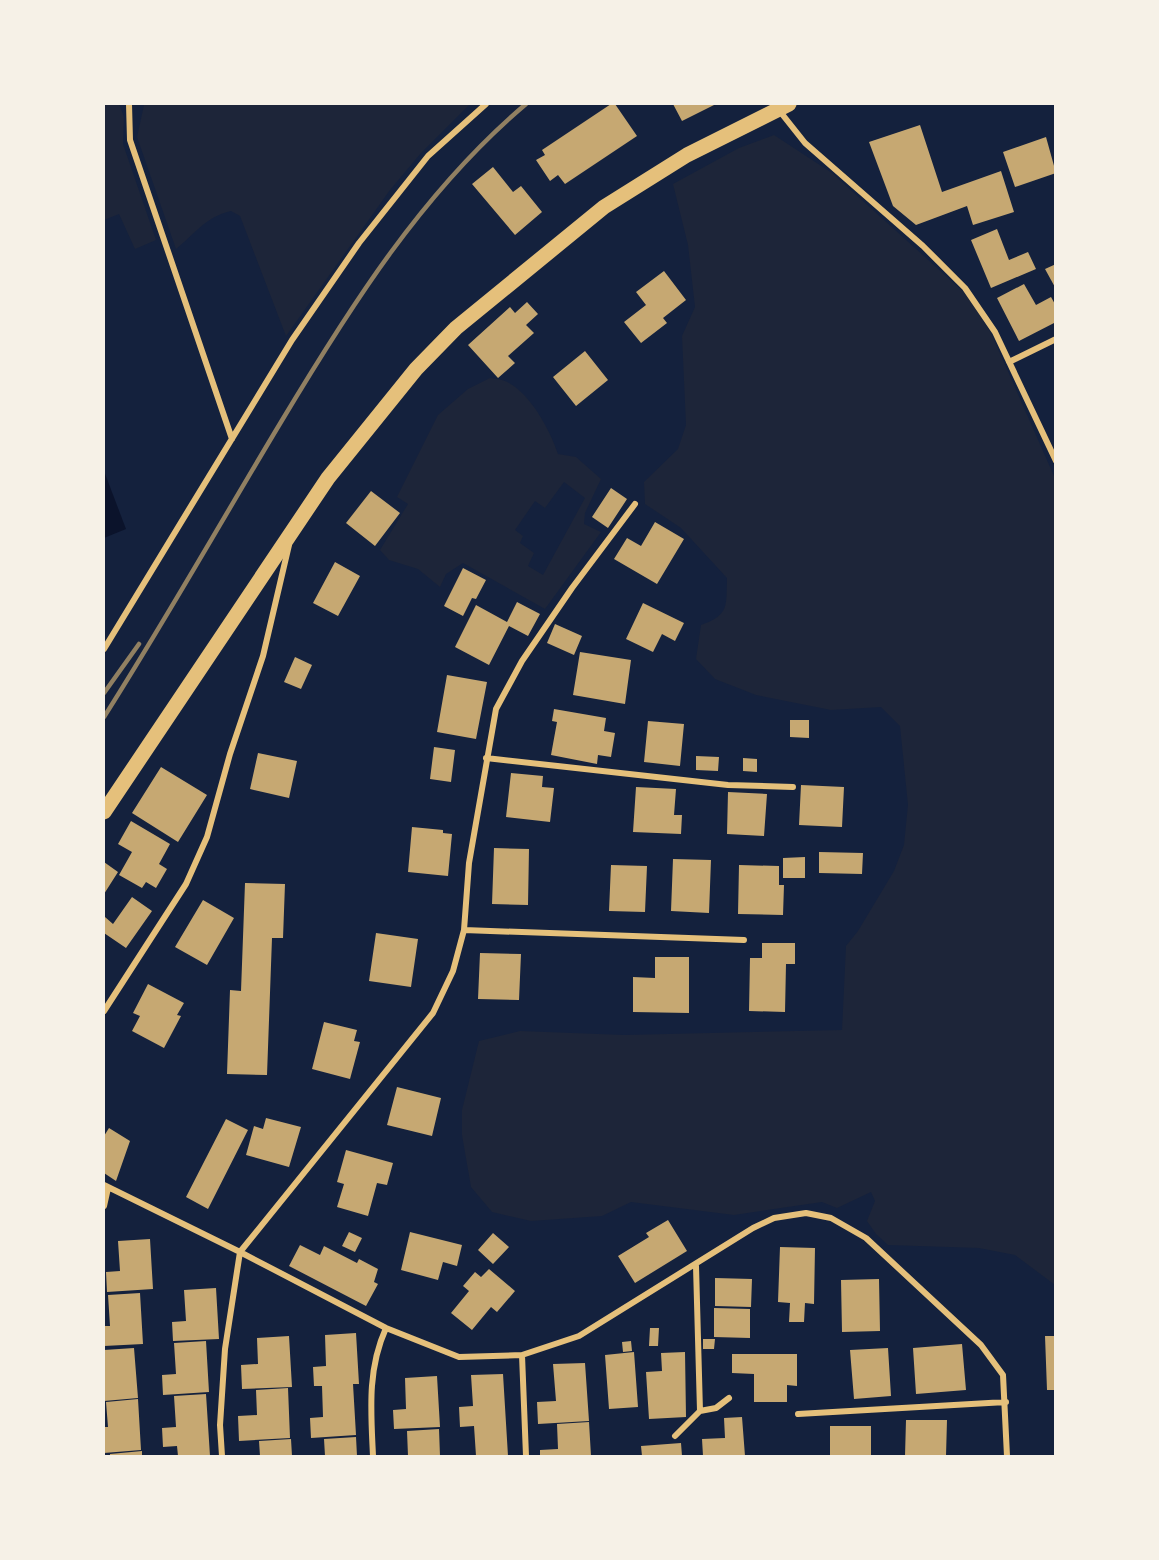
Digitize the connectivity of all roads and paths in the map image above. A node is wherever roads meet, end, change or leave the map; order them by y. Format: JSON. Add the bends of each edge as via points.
{"nodes":[{"id":1,"x":129,"y":104,"type":"edge"},
{"id":2,"x":485,"y":104,"type":"edge"},
{"id":3,"x":784,"y":106,"type":"edge"},
{"id":4,"x":1056,"y":339,"type":"edge"},
{"id":5,"x":1009,"y":362,"type":"junction"},
{"id":6,"x":232,"y":439,"type":"junction"},
{"id":7,"x":1056,"y":461,"type":"edge"},
{"id":8,"x":635,"y":504,"type":"dead end"},
{"id":9,"x":292,"y":529,"type":"junction"},
{"id":10,"x":104,"y":649,"type":"edge"},
{"id":11,"x":486,"y":758,"type":"junction"},
{"id":12,"x":793,"y":787,"type":"dead end"},
{"id":13,"x":104,"y":812,"type":"edge"},
{"id":14,"x":464,"y":930,"type":"junction"},
{"id":15,"x":744,"y":940,"type":"dead end"},
{"id":16,"x":104,"y":1011,"type":"edge"},
{"id":17,"x":106,"y":1187,"type":"edge"},
{"id":18,"x":104,"y":1206,"type":"edge"},
{"id":19,"x":240,"y":1252,"type":"junction"},
{"id":20,"x":696,"y":1266,"type":"junction"},
{"id":21,"x":386,"y":1328,"type":"junction"},
{"id":22,"x":522,"y":1355,"type":"junction"},
{"id":23,"x":729,"y":1398,"type":"dead end"},
{"id":24,"x":1006,"y":1402,"type":"junction"},
{"id":25,"x":700,"y":1412,"type":"junction"},
{"id":26,"x":798,"y":1414,"type":"dead end"},
{"id":27,"x":675,"y":1436,"type":"dead end"},
{"id":28,"x":222,"y":1456,"type":"edge"},
{"id":29,"x":373,"y":1456,"type":"edge"},
{"id":30,"x":526,"y":1456,"type":"edge"},
{"id":31,"x":1008,"y":1456,"type":"edge"}],
"edges":[{"from":1,"to":6,"type":"street","via":[[130,140]]},
{"from":2,"to":6,"type":"street","via":[[428,156],[359,243],[292,340]]},
{"from":3,"to":5,"type":"street","via":[[805,143],[965,288],[995,332]]},
{"from":3,"to":9,"type":"main road","via":[[687,155],[604,207],[456,328],[409,378]]},
{"from":4,"to":5,"type":"street"},
{"from":5,"to":7,"type":"street"},
{"from":6,"to":10,"type":"street"},
{"from":8,"to":11,"type":"street","via":[[522,661],[496,709]]},
{"from":9,"to":13,"type":"main road"},
{"from":9,"to":16,"type":"street","via":[[263,656],[207,837],[186,884]]},
{"from":11,"to":12,"type":"street","via":[[728,785]]},
{"from":11,"to":14,"type":"street","via":[[469,863]]},
{"from":14,"to":15,"type":"street"},
{"from":14,"to":19,"type":"street","via":[[453,971],[433,1013]]},
{"from":17,"to":18,"type":"street"},
{"from":17,"to":19,"type":"street"},
{"from":19,"to":21,"type":"street"},
{"from":19,"to":28,"type":"street","via":[[225,1349]]},
{"from":20,"to":22,"type":"street","via":[[579,1336]]},
{"from":20,"to":24,"type":"street","via":[[774,1218],[806,1213],[831,1218],[866,1238],[981,1345],[1003,1375]]},
{"from":20,"to":25,"type":"street"},
{"from":21,"to":22,"type":"street","via":[[459,1357]]},
{"from":21,"to":29,"type":"street","via":[[375,1352],[370,1401]]},
{"from":22,"to":30,"type":"street"},
{"from":23,"to":25,"type":"street","via":[[716,1408]]},
{"from":24,"to":26,"type":"street"},
{"from":24,"to":31,"type":"street"},
{"from":25,"to":27,"type":"street"}]}
